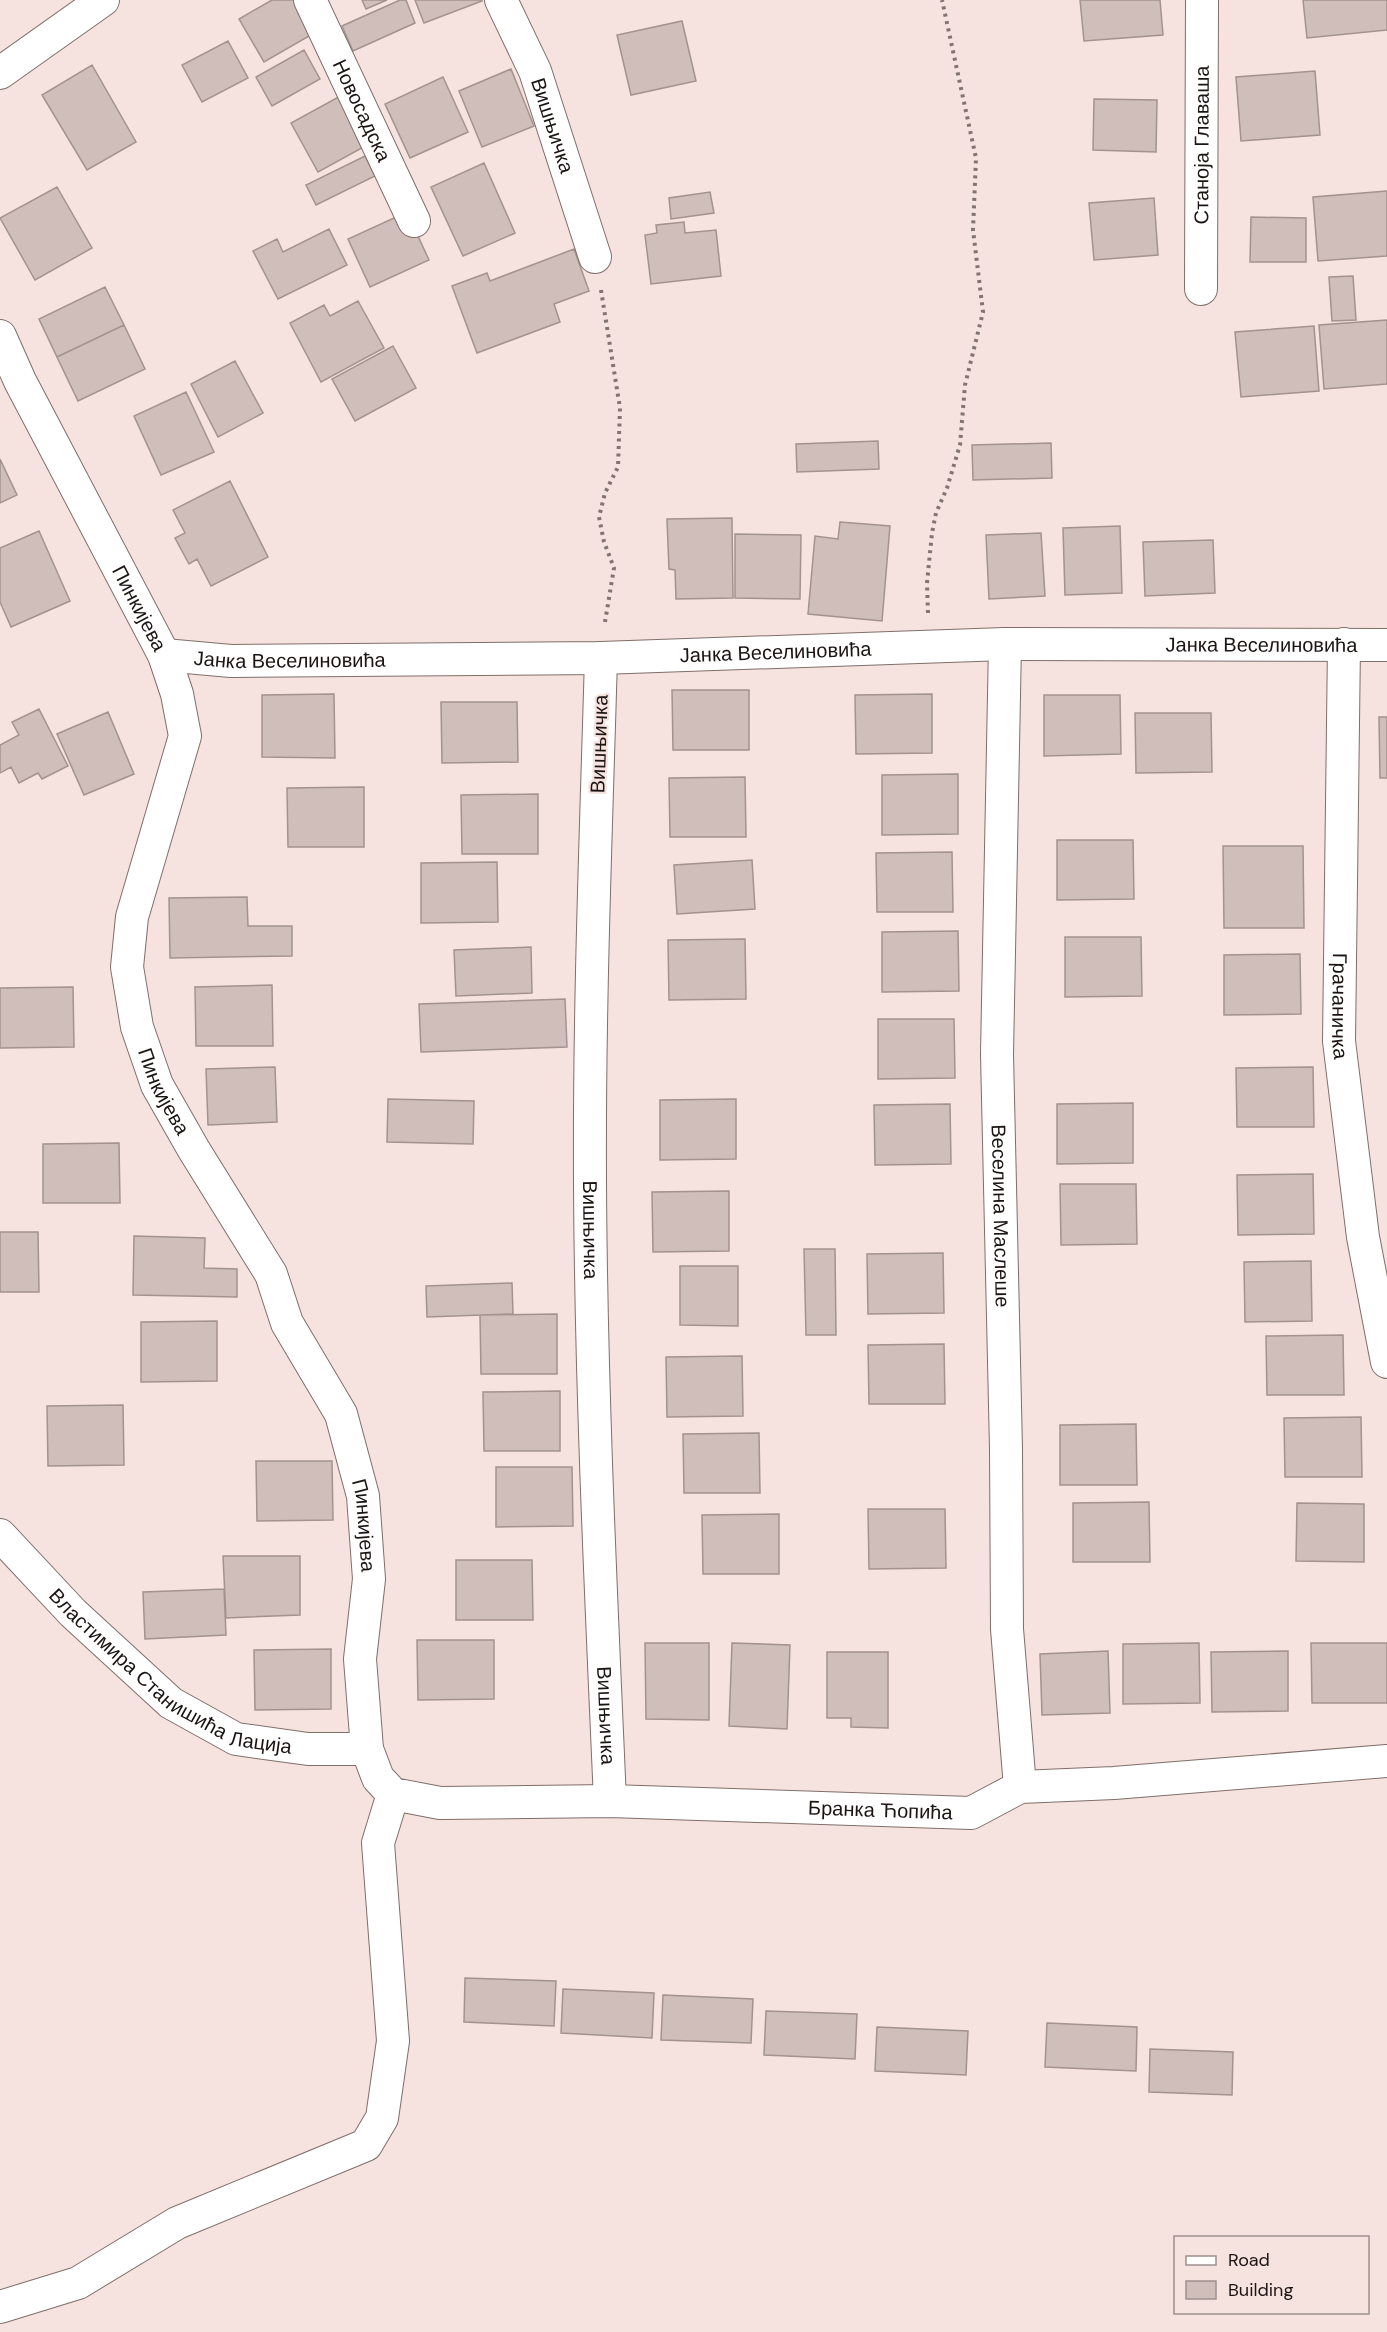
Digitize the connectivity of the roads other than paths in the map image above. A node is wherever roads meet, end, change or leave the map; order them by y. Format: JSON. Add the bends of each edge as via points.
{"nodes":[{"id":1,"x":103,"y":0,"type":"edge"},
{"id":2,"x":310,"y":0,"type":"edge"},
{"id":3,"x":501,"y":0,"type":"edge"},
{"id":4,"x":1202,"y":0,"type":"edge"},
{"id":5,"x":0,"y":73,"type":"edge"},
{"id":6,"x":414,"y":221,"type":"dead end"},
{"id":7,"x":595,"y":257,"type":"road end"},
{"id":8,"x":1201,"y":289,"type":"dead end"},
{"id":9,"x":0,"y":336,"type":"edge"},
{"id":10,"x":1005,"y":644,"type":"junction"},
{"id":11,"x":1344,"y":644,"type":"junction"},
{"id":12,"x":1387,"y":645,"type":"edge"},
{"id":13,"x":164,"y":655,"type":"junction"},
{"id":14,"x":601,"y":658,"type":"junction"},
{"id":15,"x":1387,"y":1362,"type":"edge"},
{"id":16,"x":0,"y":1535,"type":"edge"},
{"id":17,"x":367,"y":1749,"type":"junction"},
{"id":18,"x":1387,"y":1761,"type":"edge"},
{"id":19,"x":1020,"y":1787,"type":"junction"},
{"id":20,"x":393,"y":1794,"type":"junction"},
{"id":21,"x":610,"y":1801,"type":"junction"},
{"id":22,"x":0,"y":2307,"type":"edge"}],
"edges":[{"from":1,"to":5,"type":"street"},
{"from":2,"to":6,"type":"street","name":"Новосадска"},
{"from":3,"to":7,"type":"street","name":"Вишњичка","via":[[535,71]]},
{"from":4,"to":8,"type":"street","name":"Станоја Главаша"},
{"from":9,"to":13,"type":"street","name":"Пинкијева"},
{"from":10,"to":11,"type":"street","name":"Јанка Веселиновића"},
{"from":10,"to":14,"type":"street","name":"Јанка Веселиновића"},
{"from":10,"to":19,"type":"street","name":"Веселина Маслеше","via":[[997,1054],[1007,1629]]},
{"from":11,"to":12,"type":"street","name":"Јанка Веселиновића"},
{"from":11,"to":15,"type":"street","name":"Грачаничка","via":[[1339,1041],[1363,1237]]},
{"from":13,"to":14,"type":"street","name":"Јанка Веселиновића","via":[[231,661]]},
{"from":13,"to":17,"type":"street","name":"Пинкијева","via":[[185,736],[132,917],[127,967],[137,1027],[157,1085],[271,1274],[287,1323],[341,1414],[363,1496],[369,1580],[360,1659]]},
{"from":14,"to":21,"type":"street","name":"Вишњичка","via":[[590,1180],[597,1502]]},
{"from":16,"to":17,"type":"street","name":"Властимира Станишића Лација","via":[[73,1613],[171,1703],[236,1739],[308,1749]]},
{"from":17,"to":20,"type":"street","name":"Пинкијева","via":[[378,1778]]},
{"from":18,"to":19,"type":"street","name":"Бранка Ћопића"},
{"from":19,"to":21,"type":"street","name":"Бранка Ћопића","via":[[971,1814]]},
{"from":20,"to":21,"type":"street","name":"Бранка Ћопића","via":[[440,1803]]},
{"from":20,"to":22,"type":"street","via":[[378,1843],[393,2041],[382,2118],[366,2145],[177,2223],[78,2283]]}]}
